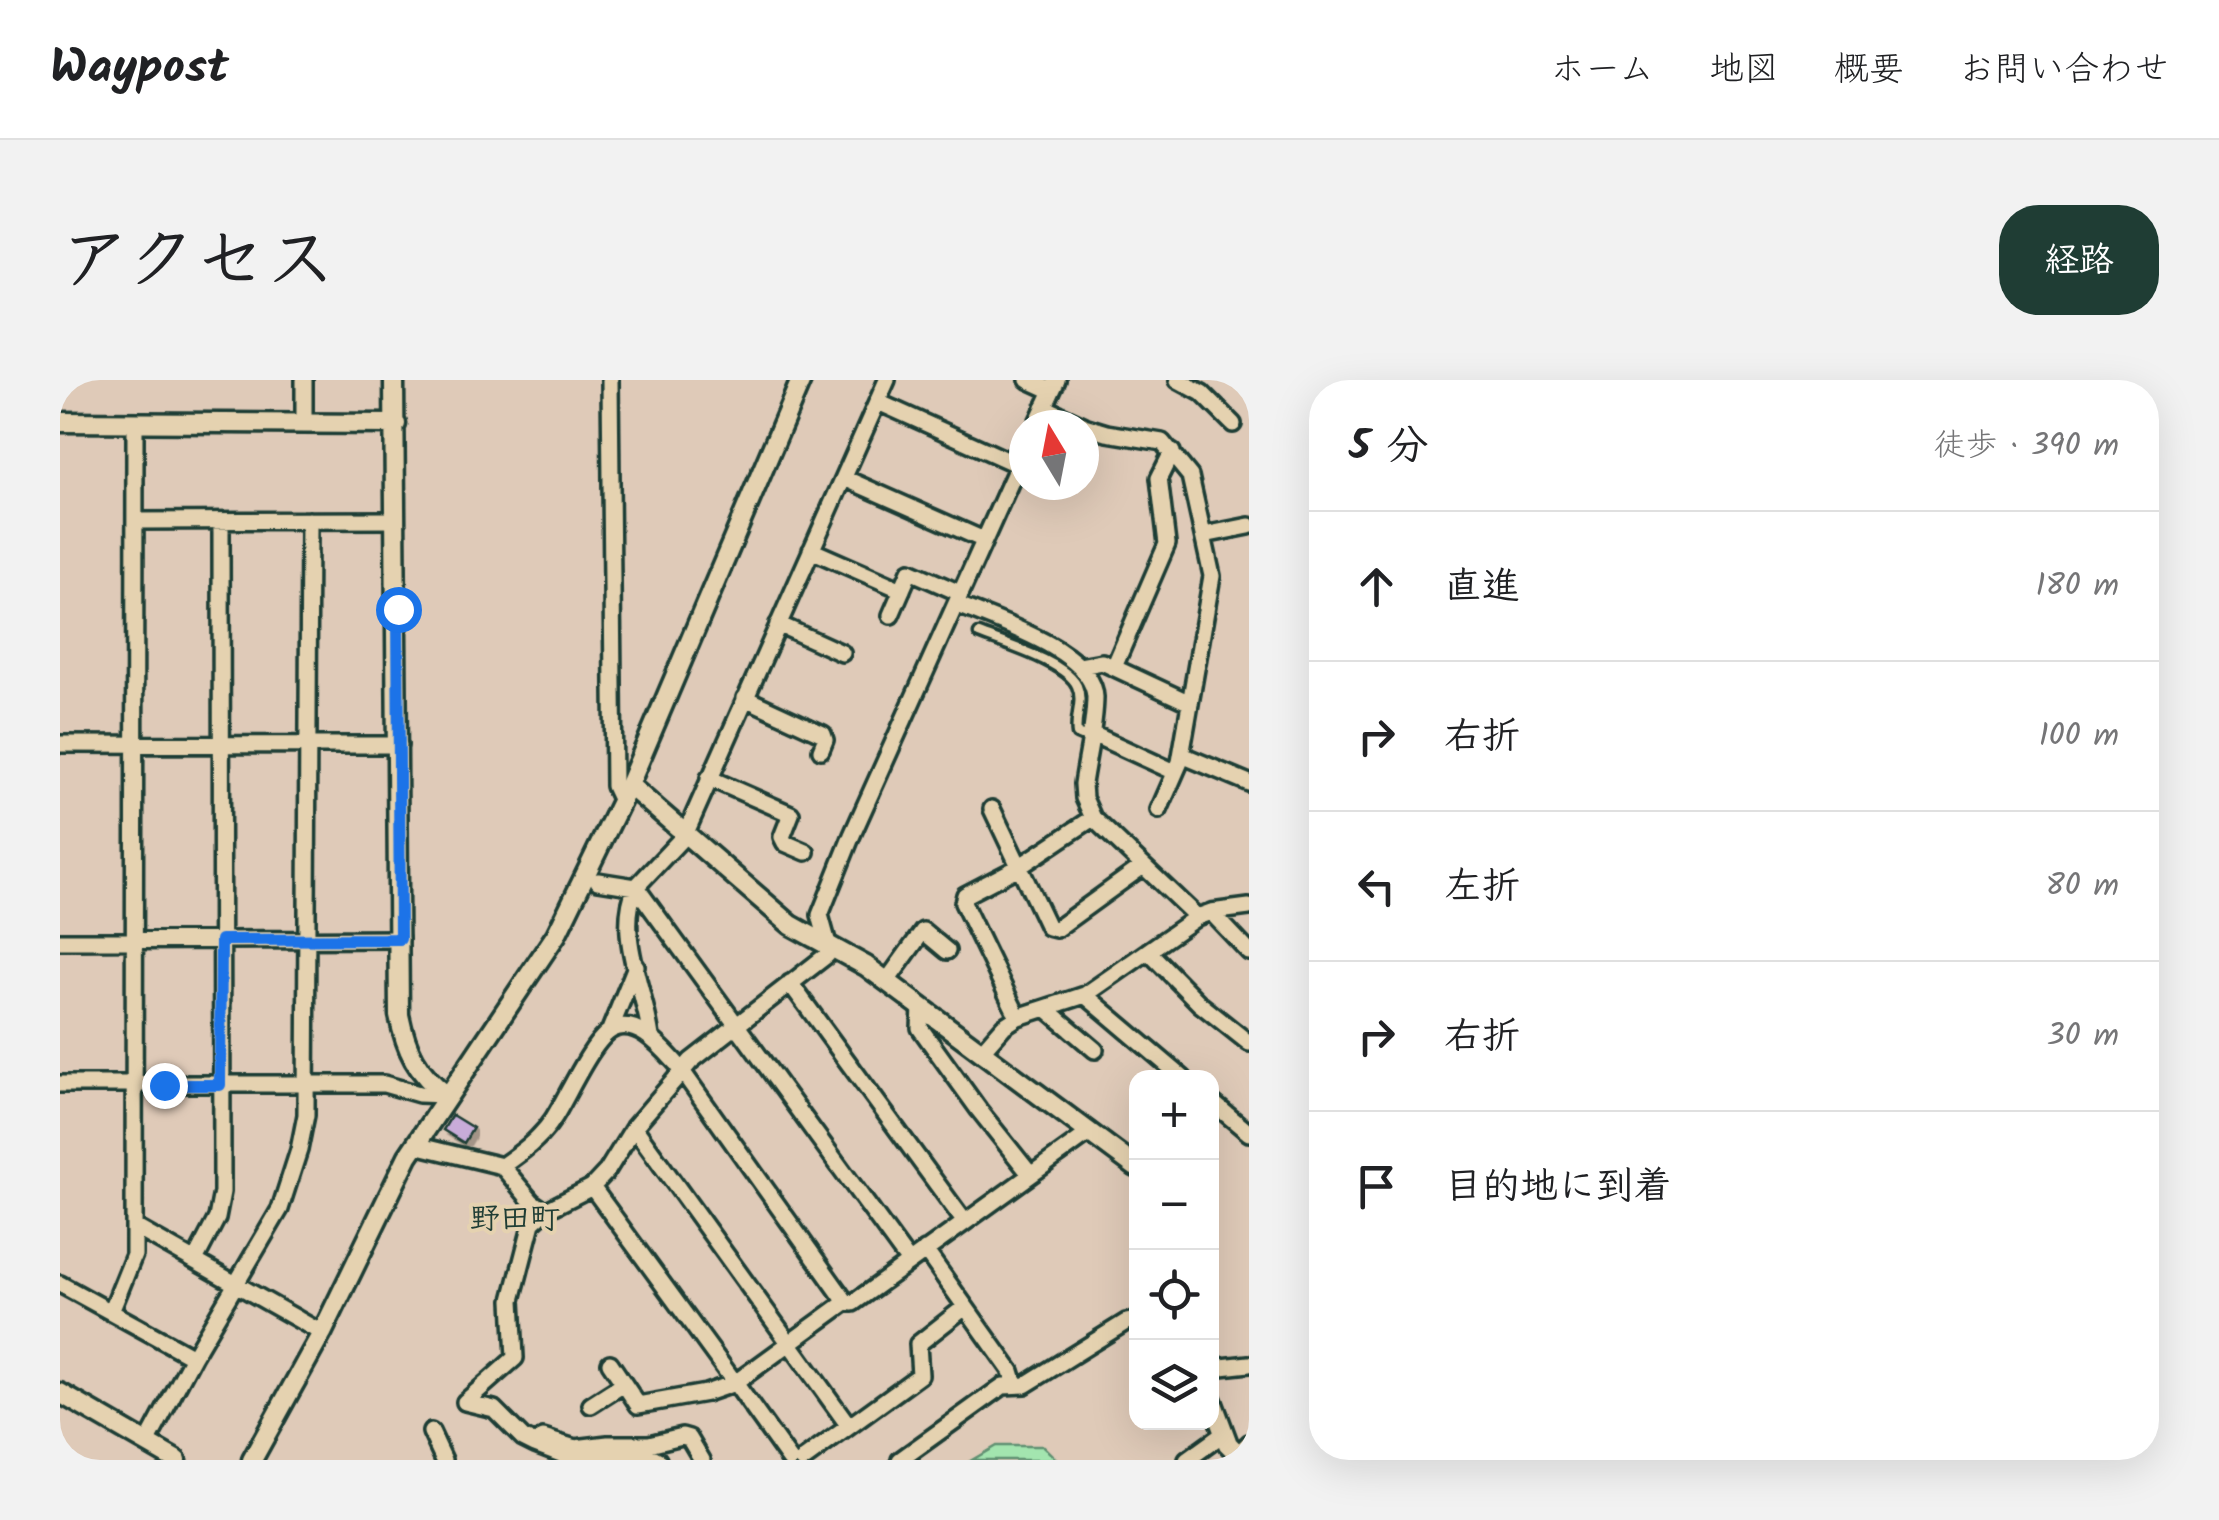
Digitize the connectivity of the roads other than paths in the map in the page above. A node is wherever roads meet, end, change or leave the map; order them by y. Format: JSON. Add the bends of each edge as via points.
{"nodes":[{"id":1,"x":304,"y":380,"type":"edge"},
{"id":2,"x":394,"y":380,"type":"edge"},
{"id":3,"x":610,"y":380,"type":"edge"},
{"id":4,"x":801,"y":380,"type":"edge"},
{"id":5,"x":888,"y":380,"type":"edge"},
{"id":6,"x":1028,"y":380,"type":"edge"},
{"id":7,"x":1178,"y":380,"type":"edge"},
{"id":8,"x":1054,"y":385,"type":"edge"},
{"id":9,"x":878,"y":402,"type":"junction"},
{"id":10,"x":1044,"y":408,"type":"joint"},
{"id":11,"x":1049,"y":410,"type":"edge"},
{"id":12,"x":60,"y":422,"type":"edge"},
{"id":13,"x":304,"y":422,"type":"junction"},
{"id":14,"x":135,"y":423,"type":"junction"},
{"id":15,"x":396,"y":424,"type":"junction"},
{"id":16,"x":1234,"y":424,"type":"dead end"},
{"id":17,"x":1099,"y":430,"type":"edge"},
{"id":18,"x":1172,"y":452,"type":"junction"},
{"id":19,"x":1009,"y":453,"type":"edge"},
{"id":20,"x":844,"y":478,"type":"junction"},
{"id":21,"x":1009,"y":485,"type":"edge"},
{"id":22,"x":135,"y":520,"type":"junction"},
{"id":23,"x":308,"y":520,"type":"junction"},
{"id":24,"x":396,"y":520,"type":"junction"},
{"id":25,"x":220,"y":522,"type":"junction"},
{"id":26,"x":1249,"y":526,"type":"edge"},
{"id":27,"x":1204,"y":536,"type":"junction"},
{"id":28,"x":984,"y":540,"type":"junction"},
{"id":29,"x":811,"y":550,"type":"junction"},
{"id":30,"x":902,"y":590,"type":"junction"},
{"id":31,"x":958,"y":599,"type":"junction"},
{"id":32,"x":890,"y":615,"type":"dead end"},
{"id":33,"x":778,"y":624,"type":"junction"},
{"id":34,"x":980,"y":634,"type":"dead end"},
{"id":35,"x":842,"y":653,"type":"dead end"},
{"id":36,"x":1080,"y":666,"type":"junction"},
{"id":37,"x":1114,"y":668,"type":"junction"},
{"id":38,"x":744,"y":698,"type":"junction"},
{"id":39,"x":1190,"y":703,"type":"junction"},
{"id":40,"x":1090,"y":736,"type":"junction"},
{"id":41,"x":136,"y":743,"type":"junction"},
{"id":42,"x":221,"y":743,"type":"junction"},
{"id":43,"x":60,"y":744,"type":"edge"},
{"id":44,"x":307,"y":744,"type":"junction"},
{"id":45,"x":400,"y":745,"type":"junction"},
{"id":46,"x":821,"y":750,"type":"dead end"},
{"id":47,"x":1182,"y":755,"type":"junction"},
{"id":48,"x":1175,"y":772,"type":"junction"},
{"id":49,"x":709,"y":778,"type":"junction"},
{"id":50,"x":1249,"y":783,"type":"edge"},
{"id":51,"x":625,"y":793,"type":"junction"},
{"id":52,"x":992,"y":809,"type":"dead end"},
{"id":53,"x":1159,"y":810,"type":"dead end"},
{"id":54,"x":1093,"y":818,"type":"junction"},
{"id":55,"x":685,"y":834,"type":"junction"},
{"id":56,"x":806,"y":852,"type":"dead end"},
{"id":57,"x":1143,"y":866,"type":"junction"},
{"id":58,"x":1019,"y":867,"type":"junction"},
{"id":59,"x":598,"y":881,"type":"dead end"},
{"id":60,"x":636,"y":887,"type":"junction"},
{"id":61,"x":1249,"y":906,"type":"edge"},
{"id":62,"x":1204,"y":914,"type":"junction"},
{"id":63,"x":400,"y":939,"type":"junction"},
{"id":64,"x":135,"y":940,"type":"junction"},
{"id":65,"x":221,"y":940,"type":"junction"},
{"id":66,"x":306,"y":940,"type":"junction"},
{"id":67,"x":60,"y":941,"type":"edge"},
{"id":68,"x":828,"y":944,"type":"junction"},
{"id":69,"x":948,"y":951,"type":"dead end"},
{"id":70,"x":1148,"y":952,"type":"junction"},
{"id":71,"x":1249,"y":952,"type":"edge"},
{"id":72,"x":636,"y":966,"type":"junction"},
{"id":73,"x":887,"y":981,"type":"junction"},
{"id":74,"x":790,"y":983,"type":"junction"},
{"id":75,"x":1085,"y":995,"type":"junction"},
{"id":76,"x":921,"y":1007,"type":"junction"},
{"id":77,"x":1048,"y":1010,"type":"junction"},
{"id":78,"x":1018,"y":1017,"type":"junction"},
{"id":79,"x":736,"y":1026,"type":"junction"},
{"id":80,"x":610,"y":1030,"type":"junction"},
{"id":81,"x":651,"y":1037,"type":"junction"},
{"id":82,"x":1249,"y":1043,"type":"edge"},
{"id":83,"x":983,"y":1050,"type":"junction"},
{"id":84,"x":1094,"y":1050,"type":"dead end"},
{"id":85,"x":1174,"y":1070,"type":"edge"},
{"id":86,"x":682,"y":1071,"type":"junction"},
{"id":87,"x":60,"y":1084,"type":"edge"},
{"id":88,"x":135,"y":1085,"type":"junction"},
{"id":89,"x":220,"y":1085,"type":"junction"},
{"id":90,"x":307,"y":1085,"type":"junction"},
{"id":91,"x":446,"y":1094,"type":"junction"},
{"id":92,"x":1219,"y":1108,"type":"edge"},
{"id":93,"x":634,"y":1127,"type":"junction"},
{"id":94,"x":1089,"y":1133,"type":"junction"},
{"id":95,"x":1249,"y":1133,"type":"edge"},
{"id":96,"x":415,"y":1145,"type":"junction"},
{"id":97,"x":1129,"y":1162,"type":"edge"},
{"id":98,"x":502,"y":1166,"type":"junction"},
{"id":99,"x":1030,"y":1174,"type":"junction"},
{"id":100,"x":592,"y":1187,"type":"junction"},
{"id":101,"x":544,"y":1211,"type":"junction"},
{"id":102,"x":964,"y":1221,"type":"junction"},
{"id":103,"x":134,"y":1227,"type":"junction"},
{"id":104,"x":925,"y":1250,"type":"junction"},
{"id":105,"x":196,"y":1260,"type":"junction"},
{"id":106,"x":908,"y":1262,"type":"junction"},
{"id":107,"x":60,"y":1284,"type":"edge"},
{"id":108,"x":237,"y":1284,"type":"junction"},
{"id":109,"x":846,"y":1302,"type":"junction"},
{"id":110,"x":965,"y":1307,"type":"junction"},
{"id":111,"x":111,"y":1312,"type":"junction"},
{"id":112,"x":1129,"y":1321,"type":"edge"},
{"id":113,"x":322,"y":1333,"type":"junction"},
{"id":114,"x":788,"y":1344,"type":"junction"},
{"id":115,"x":193,"y":1357,"type":"junction"},
{"id":116,"x":610,"y":1364,"type":"dead end"},
{"id":117,"x":1249,"y":1364,"type":"edge"},
{"id":118,"x":1219,"y":1367,"type":"edge"},
{"id":119,"x":624,"y":1384,"type":"junction"},
{"id":120,"x":735,"y":1384,"type":"junction"},
{"id":121,"x":1015,"y":1384,"type":"junction"},
{"id":122,"x":60,"y":1393,"type":"edge"},
{"id":123,"x":592,"y":1405,"type":"dead end"},
{"id":124,"x":1219,"y":1422,"type":"edge"},
{"id":125,"x":849,"y":1426,"type":"junction"},
{"id":126,"x":431,"y":1432,"type":"dead end"},
{"id":127,"x":1223,"y":1434,"type":"junction"},
{"id":128,"x":148,"y":1443,"type":"junction"},
{"id":129,"x":535,"y":1444,"type":"junction"},
{"id":130,"x":1243,"y":1452,"type":"edge"},
{"id":131,"x":176,"y":1460,"type":"edge"},
{"id":132,"x":252,"y":1460,"type":"edge"},
{"id":133,"x":444,"y":1460,"type":"edge"},
{"id":134,"x":577,"y":1460,"type":"edge"},
{"id":135,"x":586,"y":1460,"type":"edge"},
{"id":136,"x":658,"y":1460,"type":"edge"},
{"id":137,"x":702,"y":1460,"type":"edge"},
{"id":138,"x":790,"y":1460,"type":"edge"},
{"id":139,"x":803,"y":1460,"type":"edge"},
{"id":140,"x":900,"y":1460,"type":"edge"},
{"id":141,"x":1188,"y":1460,"type":"edge"}],
"edges":[{"from":1,"to":13,"type":"street"},
{"from":2,"to":15,"type":"street"},
{"from":3,"to":51,"type":"street","via":[[614,786]]},
{"from":4,"to":51,"type":"street"},
{"from":5,"to":9,"type":"street"},
{"from":6,"to":8,"type":"street"},
{"from":7,"to":16,"type":"street"},
{"from":8,"to":10,"type":"street"},
{"from":9,"to":19,"type":"street"},
{"from":9,"to":20,"type":"street"},
{"from":10,"to":11,"type":"street"},
{"from":12,"to":14,"type":"street"},
{"from":13,"to":14,"type":"street"},
{"from":13,"to":15,"type":"street"},
{"from":14,"to":22,"type":"street"},
{"from":15,"to":24,"type":"street"},
{"from":17,"to":18,"type":"street","via":[[1162,442]]},
{"from":18,"to":27,"type":"street","via":[[1190,476]]},
{"from":18,"to":37,"type":"street","via":[[1159,478],[1167,544]]},
{"from":20,"to":28,"type":"street"},
{"from":20,"to":29,"type":"street"},
{"from":21,"to":28,"type":"street"},
{"from":22,"to":25,"type":"street"},
{"from":22,"to":41,"type":"street"},
{"from":23,"to":24,"type":"street"},
{"from":23,"to":25,"type":"street"},
{"from":23,"to":44,"type":"street"},
{"from":24,"to":45,"type":"street"},
{"from":25,"to":42,"type":"street"},
{"from":26,"to":27,"type":"street"},
{"from":27,"to":39,"type":"street","via":[[1212,576]]},
{"from":28,"to":31,"type":"street"},
{"from":29,"to":30,"type":"street"},
{"from":29,"to":33,"type":"street"},
{"from":30,"to":31,"type":"street","via":[[910,570]]},
{"from":30,"to":32,"type":"street"},
{"from":31,"to":36,"type":"street"},
{"from":31,"to":68,"type":"street","via":[[820,915]]},
{"from":33,"to":35,"type":"street"},
{"from":33,"to":38,"type":"street"},
{"from":34,"to":40,"type":"lane","via":[[1068,675],[1078,687],[1077,734]]},
{"from":36,"to":37,"type":"street","via":[[1102,662]]},
{"from":36,"to":40,"type":"street","via":[[1095,696]]},
{"from":37,"to":39,"type":"street"},
{"from":38,"to":46,"type":"street","via":[[823,734]]},
{"from":38,"to":49,"type":"street"},
{"from":39,"to":47,"type":"street"},
{"from":40,"to":48,"type":"street"},
{"from":40,"to":54,"type":"street","via":[[1082,784]]},
{"from":41,"to":42,"type":"street"},
{"from":41,"to":43,"type":"street"},
{"from":41,"to":64,"type":"street"},
{"from":42,"to":44,"type":"street"},
{"from":42,"to":65,"type":"street"},
{"from":44,"to":45,"type":"street"},
{"from":44,"to":66,"type":"street"},
{"from":45,"to":63,"type":"street"},
{"from":47,"to":48,"type":"street"},
{"from":47,"to":50,"type":"street"},
{"from":48,"to":53,"type":"street"},
{"from":49,"to":55,"type":"street"},
{"from":49,"to":56,"type":"street","via":[[790,814],[782,837]]},
{"from":51,"to":55,"type":"street"},
{"from":51,"to":91,"type":"street","via":[[556,935]]},
{"from":52,"to":58,"type":"street"},
{"from":54,"to":57,"type":"street"},
{"from":54,"to":58,"type":"street"},
{"from":55,"to":60,"type":"street"},
{"from":55,"to":68,"type":"street","via":[[790,925]]},
{"from":57,"to":58,"type":"street","via":[[1056,929],[1048,927]]},
{"from":57,"to":62,"type":"street"},
{"from":58,"to":78,"type":"street","via":[[965,895],[963,903]]},
{"from":59,"to":60,"type":"street"},
{"from":60,"to":72,"type":"street","via":[[628,932]]},
{"from":60,"to":79,"type":"street"},
{"from":61,"to":62,"type":"street"},
{"from":62,"to":70,"type":"street"},
{"from":62,"to":71,"type":"street"},
{"from":63,"to":66,"type":"street"},
{"from":63,"to":91,"type":"street","via":[[404,1039],[421,1074]]},
{"from":64,"to":65,"type":"street"},
{"from":64,"to":67,"type":"street"},
{"from":64,"to":88,"type":"street"},
{"from":65,"to":66,"type":"street"},
{"from":65,"to":89,"type":"street"},
{"from":66,"to":90,"type":"street"},
{"from":68,"to":73,"type":"street"},
{"from":68,"to":74,"type":"street","via":[[828,955]]},
{"from":69,"to":73,"type":"street","via":[[922,931]]},
{"from":70,"to":75,"type":"street"},
{"from":70,"to":82,"type":"street"},
{"from":72,"to":80,"type":"street"},
{"from":72,"to":81,"type":"street"},
{"from":73,"to":76,"type":"street"},
{"from":74,"to":79,"type":"street"},
{"from":74,"to":102,"type":"street"},
{"from":75,"to":77,"type":"street"},
{"from":75,"to":85,"type":"street"},
{"from":76,"to":83,"type":"street"},
{"from":76,"to":99,"type":"street","via":[[920,1028]]},
{"from":77,"to":78,"type":"street"},
{"from":77,"to":84,"type":"street"},
{"from":78,"to":83,"type":"street"},
{"from":79,"to":86,"type":"street"},
{"from":79,"to":106,"type":"street"},
{"from":80,"to":81,"type":"street"},
{"from":80,"to":98,"type":"street","via":[[540,1136]]},
{"from":81,"to":86,"type":"street"},
{"from":83,"to":94,"type":"street"},
{"from":86,"to":93,"type":"street"},
{"from":86,"to":109,"type":"street"},
{"from":87,"to":88,"type":"street"},
{"from":88,"to":89,"type":"street"},
{"from":88,"to":103,"type":"street"},
{"from":89,"to":90,"type":"street"},
{"from":89,"to":105,"type":"street","via":[[222,1192]]},
{"from":90,"to":91,"type":"street","via":[[384,1084]]},
{"from":90,"to":108,"type":"street","via":[[289,1185]]},
{"from":91,"to":96,"type":"street"},
{"from":92,"to":95,"type":"street"},
{"from":93,"to":100,"type":"street"},
{"from":93,"to":114,"type":"street"},
{"from":94,"to":97,"type":"street"},
{"from":94,"to":99,"type":"street"},
{"from":96,"to":98,"type":"street"},
{"from":96,"to":113,"type":"street"},
{"from":98,"to":101,"type":"street"},
{"from":99,"to":102,"type":"street"},
{"from":100,"to":101,"type":"street"},
{"from":100,"to":120,"type":"street"},
{"from":101,"to":129,"type":"street","via":[[532,1223],[512,1300],[515,1358],[465,1402],[494,1409]]},
{"from":102,"to":104,"type":"street"},
{"from":103,"to":105,"type":"street"},
{"from":103,"to":111,"type":"street","via":[[134,1255]]},
{"from":104,"to":106,"type":"street"},
{"from":104,"to":110,"type":"street"},
{"from":105,"to":108,"type":"street"},
{"from":106,"to":109,"type":"street"},
{"from":107,"to":111,"type":"street"},
{"from":108,"to":113,"type":"street"},
{"from":108,"to":115,"type":"street"},
{"from":109,"to":114,"type":"street"},
{"from":110,"to":121,"type":"street"},
{"from":110,"to":125,"type":"street","via":[[918,1344],[920,1375]]},
{"from":111,"to":115,"type":"street"},
{"from":112,"to":121,"type":"street","via":[[1025,1385]]},
{"from":113,"to":132,"type":"street"},
{"from":114,"to":120,"type":"street"},
{"from":114,"to":125,"type":"street"},
{"from":115,"to":128,"type":"street"},
{"from":116,"to":119,"type":"street"},
{"from":117,"to":118,"type":"street"},
{"from":119,"to":120,"type":"street","via":[[638,1404]]},
{"from":119,"to":123,"type":"street"},
{"from":120,"to":138,"type":"street"},
{"from":121,"to":140,"type":"street","via":[[1002,1386]]},
{"from":122,"to":128,"type":"street"},
{"from":124,"to":127,"type":"street"},
{"from":125,"to":139,"type":"street"},
{"from":126,"to":133,"type":"street"},
{"from":127,"to":130,"type":"street"},
{"from":127,"to":141,"type":"street"},
{"from":128,"to":131,"type":"street"},
{"from":129,"to":134,"type":"street"},
{"from":129,"to":137,"type":"street","via":[[542,1438],[575,1448],[650,1444],[682,1436]]},
{"from":135,"to":136,"type":"street","via":[[608,1454]]}]}
